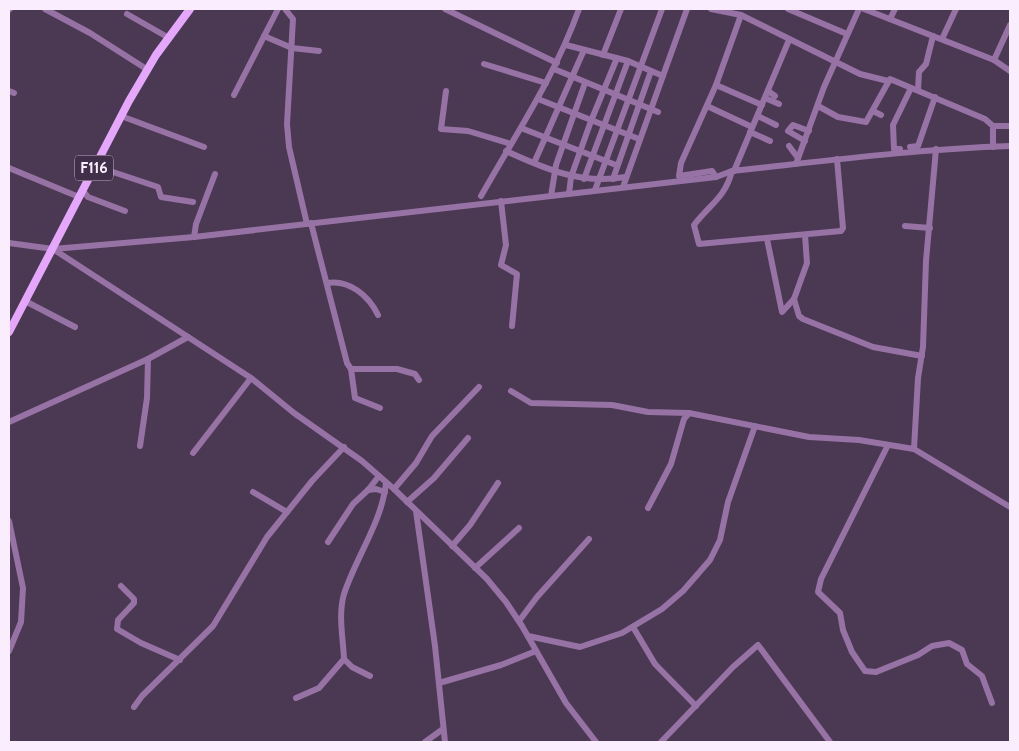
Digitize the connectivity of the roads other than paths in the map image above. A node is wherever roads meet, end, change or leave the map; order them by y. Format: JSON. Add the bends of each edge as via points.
{"nodes":[{"id":1,"x":45,"y":9,"type":"edge"},
{"id":2,"x":190,"y":9,"type":"edge"},
{"id":3,"x":278,"y":9,"type":"edge"},
{"id":4,"x":287,"y":9,"type":"edge"},
{"id":5,"x":445,"y":9,"type":"edge"},
{"id":6,"x":579,"y":9,"type":"edge"},
{"id":7,"x":621,"y":9,"type":"edge"},
{"id":8,"x":662,"y":9,"type":"edge"},
{"id":9,"x":687,"y":9,"type":"edge"},
{"id":10,"x":711,"y":9,"type":"edge"},
{"id":11,"x":788,"y":9,"type":"edge"},
{"id":12,"x":859,"y":9,"type":"edge"},
{"id":13,"x":864,"y":9,"type":"edge"},
{"id":14,"x":896,"y":9,"type":"edge"},
{"id":15,"x":956,"y":9,"type":"edge"},
{"id":16,"x":127,"y":14,"type":"dead end"},
{"id":17,"x":741,"y":15,"type":"junction"},
{"id":18,"x":890,"y":20,"type":"junction"},
{"id":19,"x":1010,"y":25,"type":"edge"},
{"id":20,"x":847,"y":34,"type":"junction"},
{"id":21,"x":264,"y":36,"type":"junction"},
{"id":22,"x":933,"y":36,"type":"junction"},
{"id":23,"x":168,"y":38,"type":"junction"},
{"id":24,"x":942,"y":39,"type":"junction"},
{"id":25,"x":789,"y":40,"type":"junction"},
{"id":26,"x":566,"y":45,"type":"junction"},
{"id":27,"x":292,"y":48,"type":"junction"},
{"id":28,"x":584,"y":50,"type":"junction"},
{"id":29,"x":319,"y":51,"type":"dead end"},
{"id":30,"x":603,"y":55,"type":"junction"},
{"id":31,"x":617,"y":58,"type":"junction"},
{"id":32,"x":835,"y":60,"type":"junction"},
{"id":33,"x":994,"y":60,"type":"junction"},
{"id":34,"x":628,"y":61,"type":"junction"},
{"id":35,"x":484,"y":64,"type":"dead end"},
{"id":36,"x":555,"y":66,"type":"junction"},
{"id":37,"x":641,"y":66,"type":"junction"},
{"id":38,"x":148,"y":70,"type":"junction"},
{"id":39,"x":651,"y":71,"type":"junction"},
{"id":40,"x":1010,"y":71,"type":"edge"},
{"id":41,"x":663,"y":76,"type":"junction"},
{"id":42,"x":571,"y":77,"type":"junction"},
{"id":43,"x":888,"y":81,"type":"junction"},
{"id":44,"x":546,"y":83,"type":"junction"},
{"id":45,"x":585,"y":83,"type":"junction"},
{"id":46,"x":716,"y":85,"type":"junction"},
{"id":47,"x":911,"y":88,"type":"junction"},
{"id":48,"x":604,"y":89,"type":"junction"},
{"id":49,"x":918,"y":90,"type":"junction"},
{"id":50,"x":446,"y":91,"type":"dead end"},
{"id":51,"x":234,"y":95,"type":"dead end"},
{"id":52,"x":616,"y":95,"type":"junction"},
{"id":53,"x":775,"y":96,"type":"dead end"},
{"id":54,"x":935,"y":96,"type":"junction"},
{"id":55,"x":765,"y":98,"type":"junction"},
{"id":56,"x":538,"y":99,"type":"junction"},
{"id":57,"x":627,"y":100,"type":"junction"},
{"id":58,"x":639,"y":104,"type":"junction"},
{"id":59,"x":779,"y":104,"type":"dead end"},
{"id":60,"x":707,"y":106,"type":"junction"},
{"id":61,"x":818,"y":106,"type":"junction"},
{"id":62,"x":558,"y":108,"type":"junction"},
{"id":63,"x":650,"y":109,"type":"junction"},
{"id":64,"x":873,"y":111,"type":"junction"},
{"id":65,"x":658,"y":112,"type":"dead end"},
{"id":66,"x":574,"y":114,"type":"junction"},
{"id":67,"x":881,"y":115,"type":"dead end"},
{"id":68,"x":121,"y":116,"type":"junction"},
{"id":69,"x":758,"y":116,"type":"junction"},
{"id":70,"x":591,"y":121,"type":"junction"},
{"id":71,"x":776,"y":125,"type":"dead end"},
{"id":72,"x":603,"y":126,"type":"junction"},
{"id":73,"x":993,"y":126,"type":"junction"},
{"id":74,"x":1010,"y":126,"type":"edge"},
{"id":75,"x":521,"y":128,"type":"junction"},
{"id":76,"x":751,"y":130,"type":"junction"},
{"id":77,"x":616,"y":131,"type":"junction"},
{"id":78,"x":809,"y":132,"type":"junction"},
{"id":79,"x":627,"y":135,"type":"junction"},
{"id":80,"x":544,"y":138,"type":"junction"},
{"id":81,"x":639,"y":139,"type":"junction"},
{"id":82,"x":770,"y":141,"type":"dead end"},
{"id":83,"x":805,"y":141,"type":"junction"},
{"id":84,"x":511,"y":144,"type":"junction"},
{"id":85,"x":563,"y":144,"type":"junction"},
{"id":86,"x":789,"y":146,"type":"dead end"},
{"id":87,"x":993,"y":146,"type":"junction"},
{"id":88,"x":1010,"y":146,"type":"edge"},
{"id":89,"x":204,"y":147,"type":"dead end"},
{"id":90,"x":936,"y":149,"type":"junction"},
{"id":91,"x":581,"y":151,"type":"junction"},
{"id":92,"x":506,"y":152,"type":"junction"},
{"id":93,"x":593,"y":156,"type":"junction"},
{"id":94,"x":837,"y":159,"type":"junction"},
{"id":95,"x":604,"y":161,"type":"junction"},
{"id":96,"x":797,"y":161,"type":"junction"},
{"id":97,"x":534,"y":163,"type":"junction"},
{"id":98,"x":616,"y":165,"type":"junction"},
{"id":99,"x":95,"y":166,"type":"junction"},
{"id":100,"x":9,"y":168,"type":"edge"},
{"id":101,"x":554,"y":171,"type":"junction"},
{"id":102,"x":733,"y":171,"type":"junction"},
{"id":103,"x":214,"y":174,"type":"dead end"},
{"id":104,"x":625,"y":176,"type":"junction"},
{"id":105,"x":571,"y":177,"type":"junction"},
{"id":106,"x":716,"y":177,"type":"junction"},
{"id":107,"x":584,"y":179,"type":"junction"},
{"id":108,"x":598,"y":179,"type":"junction"},
{"id":109,"x":613,"y":179,"type":"junction"},
{"id":110,"x":622,"y":186,"type":"junction"},
{"id":111,"x":595,"y":190,"type":"junction"},
{"id":112,"x":81,"y":194,"type":"junction"},
{"id":113,"x":568,"y":194,"type":"junction"},
{"id":114,"x":481,"y":196,"type":"dead end"},
{"id":115,"x":551,"y":196,"type":"junction"},
{"id":116,"x":193,"y":202,"type":"dead end"},
{"id":117,"x":501,"y":202,"type":"junction"},
{"id":118,"x":125,"y":211,"type":"dead end"},
{"id":119,"x":309,"y":223,"type":"junction"},
{"id":120,"x":905,"y":226,"type":"dead end"},
{"id":121,"x":930,"y":228,"type":"junction"},
{"id":122,"x":805,"y":235,"type":"junction"},
{"id":123,"x":194,"y":237,"type":"junction"},
{"id":124,"x":767,"y":238,"type":"junction"},
{"id":125,"x":9,"y":242,"type":"edge"},
{"id":126,"x":53,"y":249,"type":"junction"},
{"id":127,"x":327,"y":283,"type":"junction"},
{"id":128,"x":794,"y":299,"type":"junction"},
{"id":129,"x":25,"y":301,"type":"junction"},
{"id":130,"x":378,"y":315,"type":"dead end"},
{"id":131,"x":12,"y":320,"type":"edge"},
{"id":132,"x":512,"y":326,"type":"dead end"},
{"id":133,"x":75,"y":327,"type":"dead end"},
{"id":134,"x":9,"y":332,"type":"edge"},
{"id":135,"x":188,"y":337,"type":"junction"},
{"id":136,"x":922,"y":356,"type":"junction"},
{"id":137,"x":148,"y":359,"type":"junction"},
{"id":138,"x":351,"y":369,"type":"junction"},
{"id":139,"x":251,"y":378,"type":"junction"},
{"id":140,"x":419,"y":380,"type":"dead end"},
{"id":141,"x":479,"y":387,"type":"dead end"},
{"id":142,"x":511,"y":392,"type":"dead end"},
{"id":143,"x":380,"y":408,"type":"dead end"},
{"id":144,"x":689,"y":413,"type":"junction"},
{"id":145,"x":9,"y":422,"type":"edge"},
{"id":146,"x":756,"y":426,"type":"junction"},
{"id":147,"x":468,"y":438,"type":"dead end"},
{"id":148,"x":888,"y":445,"type":"junction"},
{"id":149,"x":140,"y":446,"type":"dead end"},
{"id":150,"x":344,"y":447,"type":"junction"},
{"id":151,"x":914,"y":449,"type":"junction"},
{"id":152,"x":193,"y":453,"type":"dead end"},
{"id":153,"x":379,"y":476,"type":"junction"},
{"id":154,"x":386,"y":483,"type":"junction"},
{"id":155,"x":498,"y":483,"type":"dead end"},
{"id":156,"x":394,"y":489,"type":"junction"},
{"id":157,"x":368,"y":490,"type":"junction"},
{"id":158,"x":253,"y":492,"type":"dead end"},
{"id":159,"x":385,"y":492,"type":"junction"},
{"id":160,"x":407,"y":502,"type":"junction"},
{"id":161,"x":1010,"y":506,"type":"edge"},
{"id":162,"x":648,"y":508,"type":"dead end"},
{"id":163,"x":416,"y":511,"type":"junction"},
{"id":164,"x":287,"y":512,"type":"junction"},
{"id":165,"x":9,"y":521,"type":"edge"},
{"id":166,"x":519,"y":528,"type":"dead end"},
{"id":167,"x":589,"y":539,"type":"dead end"},
{"id":168,"x":328,"y":542,"type":"dead end"},
{"id":169,"x":452,"y":546,"type":"junction"},
{"id":170,"x":475,"y":568,"type":"junction"},
{"id":171,"x":121,"y":586,"type":"dead end"},
{"id":172,"x":519,"y":621,"type":"junction"},
{"id":173,"x":633,"y":627,"type":"junction"},
{"id":174,"x":528,"y":636,"type":"junction"},
{"id":175,"x":9,"y":651,"type":"edge"},
{"id":176,"x":536,"y":651,"type":"junction"},
{"id":177,"x":344,"y":659,"type":"junction"},
{"id":178,"x":180,"y":660,"type":"junction"},
{"id":179,"x":370,"y":676,"type":"dead end"},
{"id":180,"x":439,"y":683,"type":"junction"},
{"id":181,"x":296,"y":698,"type":"dead end"},
{"id":182,"x":992,"y":703,"type":"dead end"},
{"id":183,"x":696,"y":706,"type":"junction"},
{"id":184,"x":134,"y":707,"type":"dead end"},
{"id":185,"x":443,"y":729,"type":"junction"},
{"id":186,"x":425,"y":742,"type":"edge"},
{"id":187,"x":445,"y":742,"type":"edge"},
{"id":188,"x":596,"y":742,"type":"edge"},
{"id":189,"x":661,"y":742,"type":"edge"},
{"id":190,"x":830,"y":742,"type":"edge"}],
"edges":[{"from":1,"to":38,"type":"street"},
{"from":2,"to":23,"type":"main road","number":"F116"},
{"from":3,"to":21,"type":"street"},
{"from":4,"to":27,"type":"street","via":[[293,19]]},
{"from":5,"to":36,"type":"street"},
{"from":6,"to":26,"type":"street"},
{"from":7,"to":30,"type":"street"},
{"from":8,"to":37,"type":"street"},
{"from":9,"to":41,"type":"street"},
{"from":10,"to":17,"type":"street"},
{"from":11,"to":20,"type":"street"},
{"from":12,"to":20,"type":"street"},
{"from":13,"to":18,"type":"street"},
{"from":14,"to":18,"type":"street"},
{"from":15,"to":24,"type":"street"},
{"from":16,"to":23,"type":"street"},
{"from":17,"to":25,"type":"street"},
{"from":17,"to":46,"type":"street"},
{"from":18,"to":22,"type":"street"},
{"from":19,"to":33,"type":"street"},
{"from":20,"to":32,"type":"street"},
{"from":21,"to":27,"type":"street"},
{"from":21,"to":51,"type":"street"},
{"from":22,"to":24,"type":"street"},
{"from":22,"to":49,"type":"street","via":[[926,64],[919,72]]},
{"from":23,"to":38,"type":"main road","number":"F116"},
{"from":24,"to":33,"type":"street"},
{"from":25,"to":32,"type":"street"},
{"from":25,"to":55,"type":"street"},
{"from":26,"to":28,"type":"street"},
{"from":26,"to":36,"type":"street"},
{"from":27,"to":29,"type":"street"},
{"from":27,"to":119,"type":"street","via":[[287,124],[289,147]]},
{"from":28,"to":30,"type":"street"},
{"from":28,"to":42,"type":"street"},
{"from":30,"to":31,"type":"street"},
{"from":31,"to":34,"type":"street"},
{"from":31,"to":48,"type":"street"},
{"from":32,"to":43,"type":"street","via":[[860,74]]},
{"from":32,"to":61,"type":"street"},
{"from":33,"to":40,"type":"street"},
{"from":34,"to":37,"type":"street"},
{"from":34,"to":52,"type":"street"},
{"from":35,"to":44,"type":"street"},
{"from":36,"to":42,"type":"street"},
{"from":36,"to":44,"type":"street"},
{"from":37,"to":39,"type":"street"},
{"from":37,"to":57,"type":"street"},
{"from":38,"to":68,"type":"main road","number":"F116"},
{"from":39,"to":41,"type":"street"},
{"from":39,"to":58,"type":"street"},
{"from":41,"to":63,"type":"street"},
{"from":42,"to":45,"type":"street"},
{"from":42,"to":62,"type":"street"},
{"from":43,"to":47,"type":"street","via":[[890,78]]},
{"from":43,"to":64,"type":"street"},
{"from":44,"to":56,"type":"street"},
{"from":45,"to":48,"type":"street"},
{"from":45,"to":66,"type":"street"},
{"from":46,"to":55,"type":"street"},
{"from":46,"to":60,"type":"street"},
{"from":47,"to":49,"type":"street"},
{"from":47,"to":54,"type":"street","via":[[894,125],[894,149],[918,146]]},
{"from":48,"to":52,"type":"street"},
{"from":48,"to":70,"type":"street"},
{"from":49,"to":54,"type":"street"},
{"from":50,"to":84,"type":"street","via":[[441,129],[476,133]]},
{"from":52,"to":57,"type":"street"},
{"from":52,"to":72,"type":"street"},
{"from":53,"to":55,"type":"street"},
{"from":54,"to":73,"type":"street","via":[[986,118]]},
{"from":55,"to":59,"type":"street"},
{"from":55,"to":69,"type":"street"},
{"from":56,"to":62,"type":"street"},
{"from":56,"to":75,"type":"street"},
{"from":57,"to":58,"type":"street"},
{"from":57,"to":77,"type":"street"},
{"from":58,"to":63,"type":"street"},
{"from":58,"to":79,"type":"street"},
{"from":60,"to":76,"type":"street"},
{"from":60,"to":106,"type":"street","via":[[683,159],[679,176],[712,172]]},
{"from":61,"to":64,"type":"street","via":[[838,117],[858,122],[866,122]]},
{"from":61,"to":78,"type":"street"},
{"from":62,"to":66,"type":"street"},
{"from":62,"to":80,"type":"street"},
{"from":63,"to":65,"type":"street"},
{"from":63,"to":81,"type":"street"},
{"from":64,"to":67,"type":"street"},
{"from":66,"to":70,"type":"street"},
{"from":66,"to":85,"type":"street"},
{"from":68,"to":89,"type":"street"},
{"from":68,"to":99,"type":"main road","number":"F116"},
{"from":69,"to":71,"type":"street"},
{"from":69,"to":76,"type":"street"},
{"from":70,"to":72,"type":"street"},
{"from":70,"to":91,"type":"street"},
{"from":72,"to":77,"type":"street"},
{"from":72,"to":93,"type":"street"},
{"from":73,"to":74,"type":"street"},
{"from":73,"to":87,"type":"street"},
{"from":75,"to":80,"type":"street"},
{"from":75,"to":84,"type":"street"},
{"from":76,"to":82,"type":"street"},
{"from":76,"to":102,"type":"street"},
{"from":77,"to":79,"type":"street"},
{"from":77,"to":95,"type":"street"},
{"from":78,"to":83,"type":"street"},
{"from":78,"to":83,"type":"street","via":[[793,124],[788,131]]},
{"from":79,"to":81,"type":"street"},
{"from":79,"to":98,"type":"street"},
{"from":80,"to":85,"type":"street"},
{"from":80,"to":97,"type":"street"},
{"from":81,"to":104,"type":"street"},
{"from":83,"to":96,"type":"street"},
{"from":84,"to":92,"type":"street"},
{"from":85,"to":91,"type":"street"},
{"from":85,"to":101,"type":"street"},
{"from":86,"to":96,"type":"street"},
{"from":87,"to":88,"type":"street"},
{"from":87,"to":90,"type":"street"},
{"from":90,"to":94,"type":"street"},
{"from":90,"to":121,"type":"street"},
{"from":91,"to":93,"type":"street"},
{"from":91,"to":105,"type":"street"},
{"from":92,"to":97,"type":"street"},
{"from":92,"to":114,"type":"street"},
{"from":93,"to":95,"type":"street"},
{"from":93,"to":107,"type":"street"},
{"from":94,"to":96,"type":"street"},
{"from":94,"to":122,"type":"street","via":[[843,230]]},
{"from":95,"to":98,"type":"street"},
{"from":95,"to":108,"type":"street"},
{"from":96,"to":102,"type":"street"},
{"from":97,"to":101,"type":"street"},
{"from":98,"to":109,"type":"street"},
{"from":99,"to":112,"type":"main road","number":"F116"},
{"from":99,"to":116,"type":"street","via":[[158,187],[161,198]]},
{"from":100,"to":112,"type":"street"},
{"from":101,"to":105,"type":"street"},
{"from":101,"to":115,"type":"street"},
{"from":102,"to":106,"type":"street"},
{"from":102,"to":124,"type":"street","via":[[724,194],[694,225],[699,244]]},
{"from":103,"to":123,"type":"street"},
{"from":104,"to":109,"type":"street"},
{"from":104,"to":110,"type":"street"},
{"from":105,"to":107,"type":"street"},
{"from":105,"to":113,"type":"street"},
{"from":106,"to":110,"type":"street"},
{"from":107,"to":108,"type":"street"},
{"from":108,"to":109,"type":"street"},
{"from":108,"to":111,"type":"street"},
{"from":110,"to":111,"type":"street"},
{"from":111,"to":113,"type":"street"},
{"from":112,"to":118,"type":"street"},
{"from":112,"to":126,"type":"main road","number":"F116"},
{"from":113,"to":115,"type":"street"},
{"from":115,"to":117,"type":"street"},
{"from":117,"to":119,"type":"street"},
{"from":117,"to":132,"type":"street","via":[[506,245],[501,265],[517,274]]},
{"from":119,"to":123,"type":"street"},
{"from":119,"to":127,"type":"street"},
{"from":120,"to":121,"type":"street"},
{"from":121,"to":136,"type":"street"},
{"from":122,"to":124,"type":"street"},
{"from":122,"to":128,"type":"street","via":[[807,264]]},
{"from":123,"to":126,"type":"street"},
{"from":124,"to":128,"type":"street","via":[[782,312]]},
{"from":125,"to":126,"type":"street"},
{"from":126,"to":129,"type":"main road","number":"F116"},
{"from":126,"to":135,"type":"street"},
{"from":127,"to":130,"type":"street","via":[[357,289],[372,303]]},
{"from":127,"to":138,"type":"street"},
{"from":128,"to":136,"type":"street","via":[[803,319],[873,347]]},
{"from":129,"to":131,"type":"main road","number":"F116"},
{"from":129,"to":133,"type":"street"},
{"from":131,"to":134,"type":"main road","number":"F116"},
{"from":135,"to":137,"type":"street"},
{"from":135,"to":139,"type":"street"},
{"from":136,"to":151,"type":"street"},
{"from":137,"to":145,"type":"street"},
{"from":137,"to":149,"type":"street","via":[[147,398]]},
{"from":138,"to":140,"type":"street","via":[[397,370],[415,374]]},
{"from":138,"to":143,"type":"street","via":[[355,398]]},
{"from":139,"to":150,"type":"street"},
{"from":139,"to":152,"type":"street"},
{"from":141,"to":156,"type":"street","via":[[432,436],[416,463]]},
{"from":142,"to":144,"type":"street","via":[[531,404],[612,405],[648,412]]},
{"from":144,"to":146,"type":"street"},
{"from":144,"to":162,"type":"street","via":[[684,419],[671,464]]},
{"from":146,"to":148,"type":"street","via":[[809,437]]},
{"from":146,"to":173,"type":"street","via":[[728,502],[720,540],[710,560],[683,591]]},
{"from":147,"to":160,"type":"street","via":[[434,478]]},
{"from":148,"to":151,"type":"street"},
{"from":148,"to":182,"type":"street","via":[[818,592],[840,613],[842,630],[865,671],[876,672],[932,646],[949,643],[962,650],[967,664],[982,676]]},
{"from":150,"to":153,"type":"street"},
{"from":150,"to":164,"type":"street"},
{"from":151,"to":161,"type":"street"},
{"from":153,"to":154,"type":"street"},
{"from":153,"to":157,"type":"street"},
{"from":154,"to":156,"type":"street"},
{"from":154,"to":159,"type":"street"},
{"from":155,"to":169,"type":"street"},
{"from":156,"to":160,"type":"street"},
{"from":157,"to":159,"type":"street"},
{"from":157,"to":168,"type":"street","via":[[353,504]]},
{"from":158,"to":164,"type":"street"},
{"from":159,"to":177,"type":"street","via":[[371,534],[344,593],[341,619]]},
{"from":160,"to":163,"type":"street"},
{"from":163,"to":169,"type":"street"},
{"from":163,"to":180,"type":"street"},
{"from":164,"to":178,"type":"street","via":[[212,626]]},
{"from":165,"to":175,"type":"street","via":[[23,588],[21,622]]},
{"from":166,"to":170,"type":"street"},
{"from":167,"to":172,"type":"street"},
{"from":169,"to":170,"type":"street"},
{"from":170,"to":172,"type":"street"},
{"from":171,"to":178,"type":"street","via":[[134,603],[118,620],[117,629]]},
{"from":172,"to":174,"type":"street"},
{"from":173,"to":174,"type":"street","via":[[622,634],[580,647]]},
{"from":173,"to":183,"type":"street","via":[[656,664]]},
{"from":174,"to":176,"type":"street"},
{"from":176,"to":180,"type":"street"},
{"from":176,"to":188,"type":"street","via":[[566,703]]},
{"from":177,"to":179,"type":"street"},
{"from":177,"to":181,"type":"street","via":[[319,688]]},
{"from":178,"to":184,"type":"street"},
{"from":180,"to":185,"type":"street"},
{"from":183,"to":189,"type":"street"},
{"from":183,"to":190,"type":"street","via":[[758,645]]},
{"from":185,"to":186,"type":"street"},
{"from":185,"to":187,"type":"street"}]}
